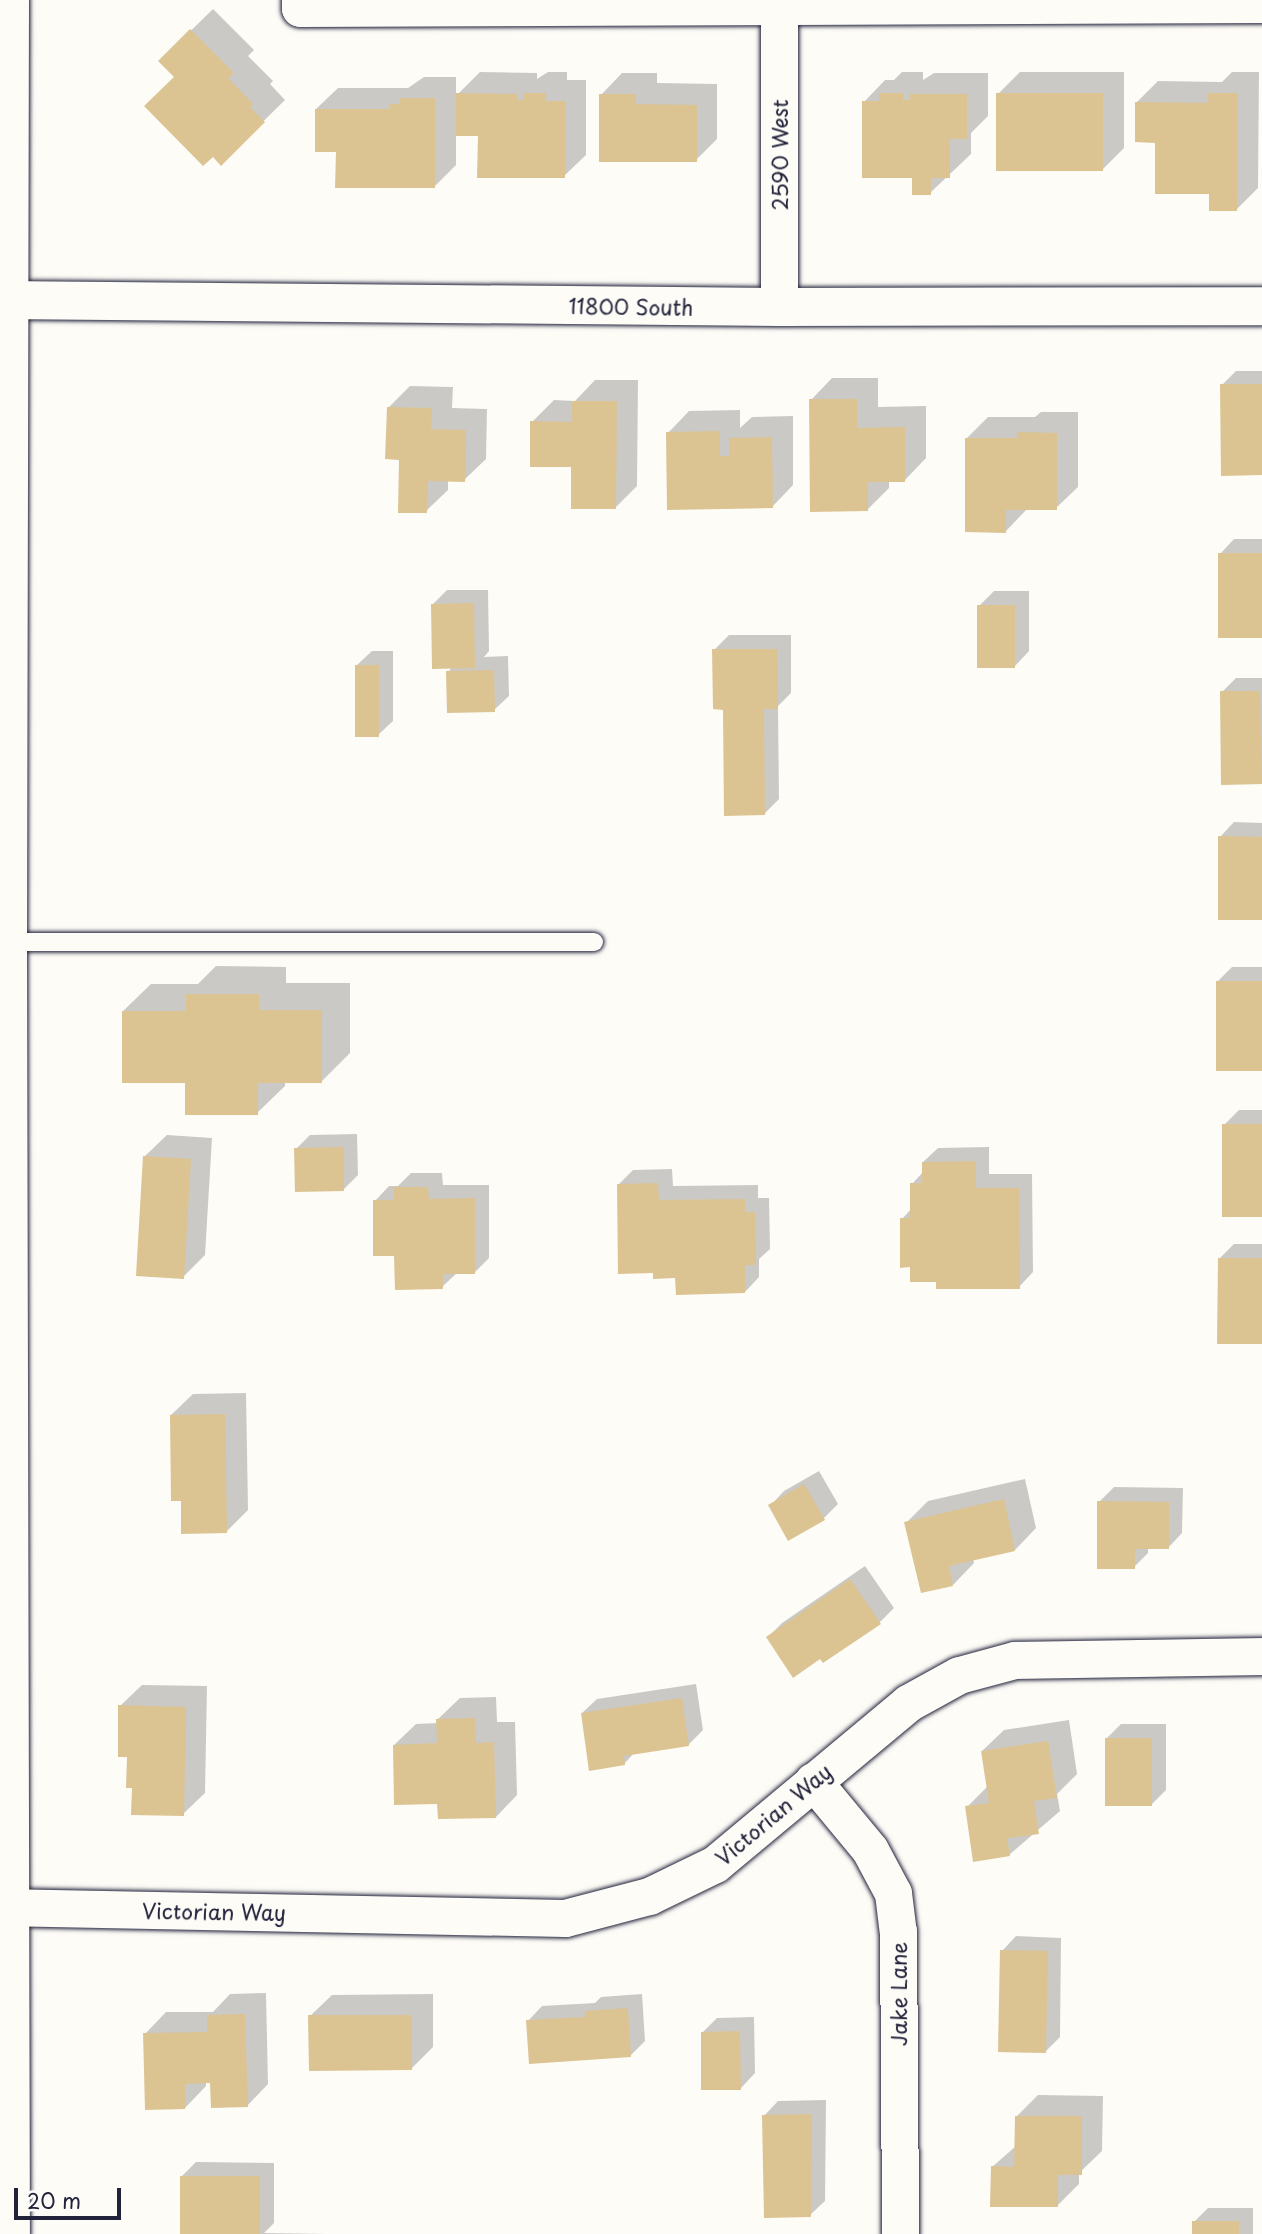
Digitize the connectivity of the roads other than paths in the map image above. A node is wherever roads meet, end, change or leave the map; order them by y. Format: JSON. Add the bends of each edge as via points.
{"nodes":[{"id":1,"x":10,"y":0,"type":"edge"},
{"id":2,"x":300,"y":4,"type":"edge"},
{"id":3,"x":779,"y":4,"type":"junction"},
{"id":4,"x":1262,"y":4,"type":"edge"},
{"id":5,"x":6,"y":300,"type":"edge"},
{"id":6,"x":1262,"y":306,"type":"edge"},
{"id":7,"x":779,"y":307,"type":"junction"},
{"id":8,"x":8,"y":942,"type":"junction"},
{"id":9,"x":594,"y":942,"type":"dead end"},
{"id":10,"x":1262,"y":1656,"type":"edge"},
{"id":11,"x":813,"y":1781,"type":"junction"},
{"id":12,"x":6,"y":1907,"type":"edge"},
{"id":13,"x":11,"y":2234,"type":"edge"},
{"id":14,"x":900,"y":2234,"type":"edge"}],
"edges":[{"from":1,"to":5,"type":"main road"},
{"from":2,"to":3,"type":"street"},
{"from":3,"to":4,"type":"street"},
{"from":3,"to":7,"type":"street","name":"2590 West"},
{"from":5,"to":7,"type":"main road","name":"11800 South"},
{"from":5,"to":8,"type":"main road"},
{"from":6,"to":7,"type":"main road","name":"11800 South"},
{"from":8,"to":9,"type":"lane"},
{"from":8,"to":12,"type":"main road"},
{"from":10,"to":11,"type":"street","name":"Victorian Way","via":[[1015,1660],[959,1675],[908,1703]]},
{"from":11,"to":12,"type":"street","name":"Victorian Way","via":[[715,1864],[649,1896],[565,1918]]},
{"from":11,"to":14,"type":"street","name":"Jake Lane","via":[[870,1850],[893,1892],[898,1931]]},
{"from":12,"to":13,"type":"main road"}]}
